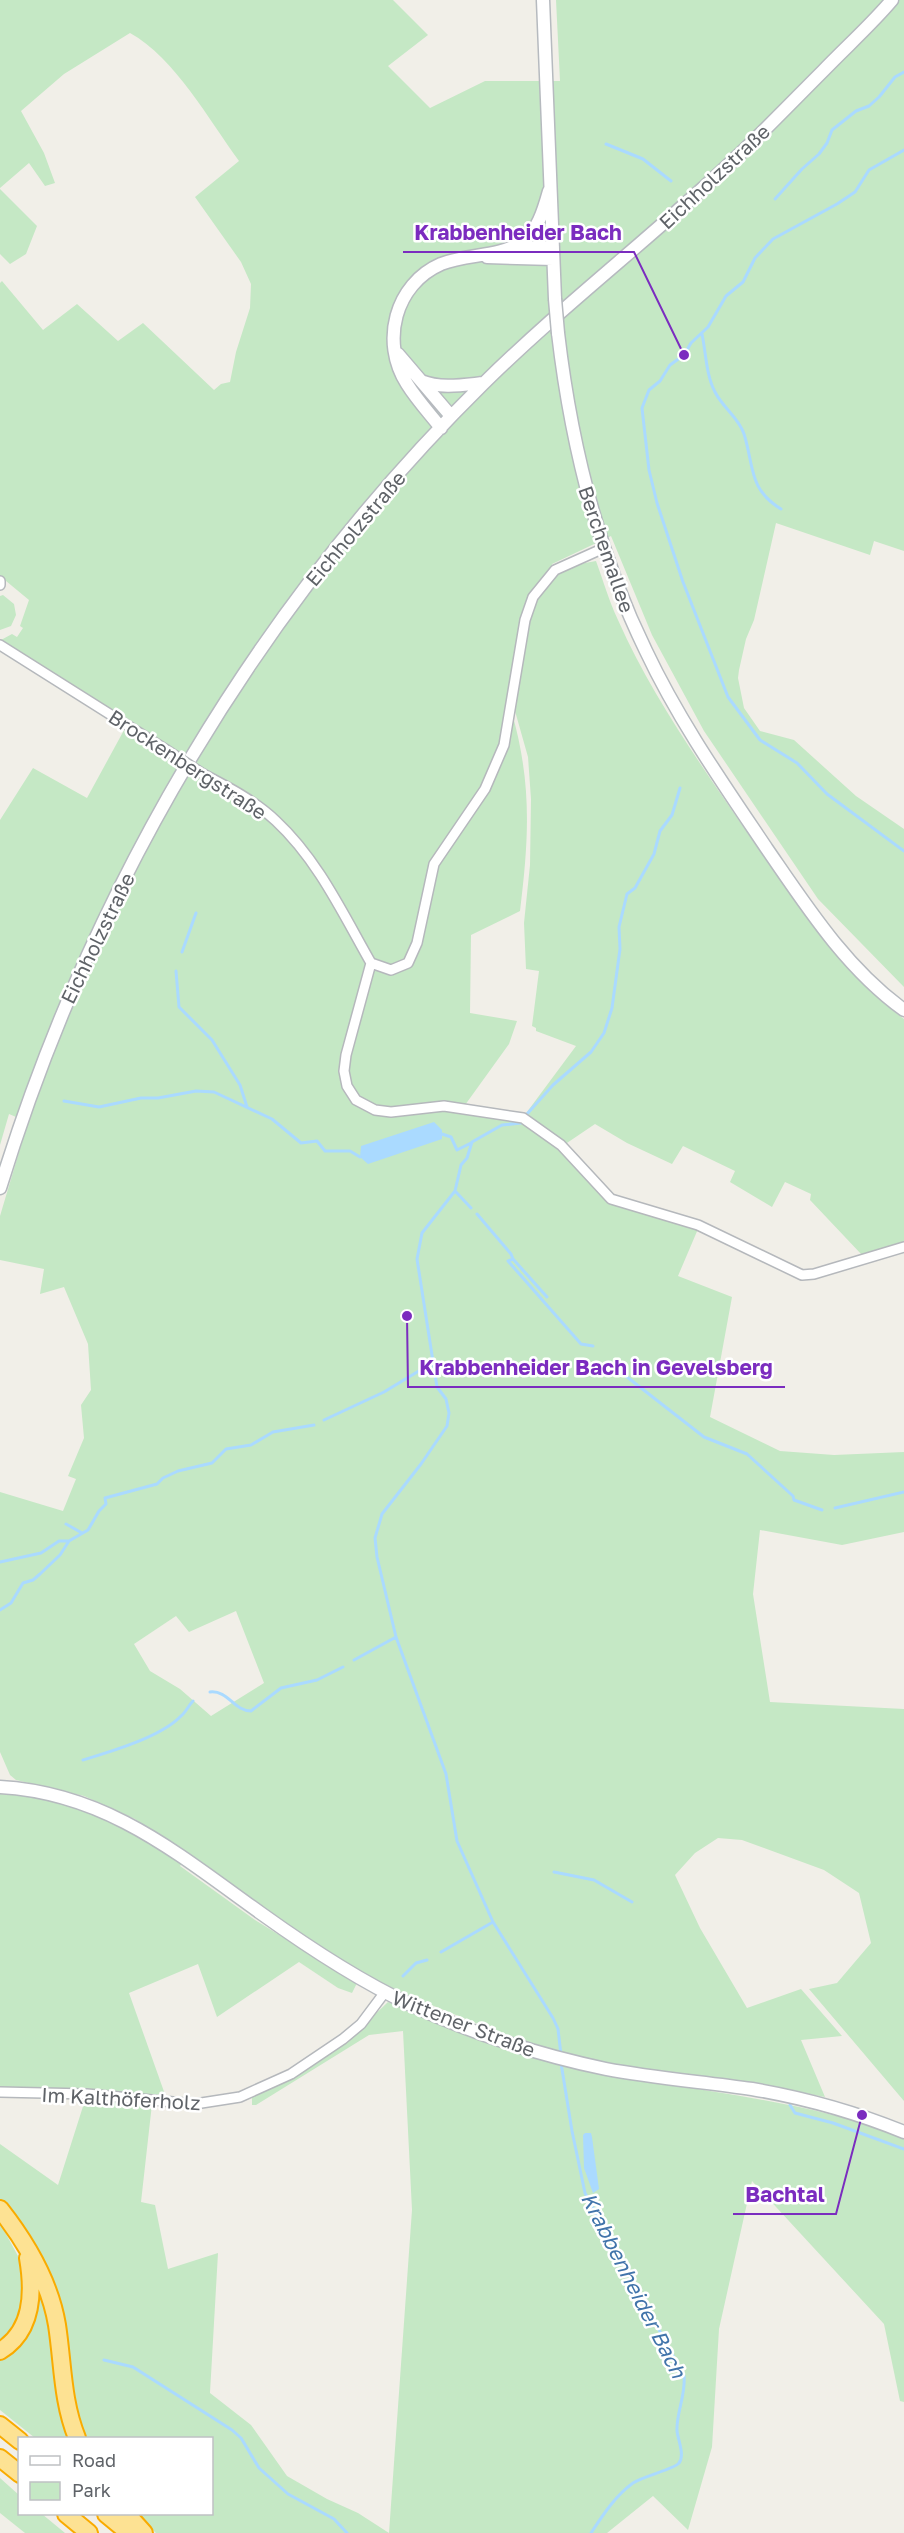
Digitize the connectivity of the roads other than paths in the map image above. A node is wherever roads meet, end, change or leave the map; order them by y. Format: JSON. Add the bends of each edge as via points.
{"nodes":[{"id":1,"x":543,"y":0,"type":"edge"},
{"id":2,"x":892,"y":0,"type":"edge"},
{"id":3,"x":549,"y":191,"type":"junction"},
{"id":4,"x":510,"y":248,"type":"junction"},
{"id":5,"x":553,"y":253,"type":"junction"},
{"id":6,"x":480,"y":256,"type":"junction"},
{"id":7,"x":397,"y":353,"type":"junction"},
{"id":8,"x":419,"y":380,"type":"junction"},
{"id":9,"x":484,"y":383,"type":"junction"},
{"id":10,"x":452,"y":416,"type":"junction"},
{"id":11,"x":441,"y":428,"type":"junction"},
{"id":12,"x":604,"y":548,"type":"junction"},
{"id":13,"x":0,"y":645,"type":"edge"},
{"id":14,"x":371,"y":963,"type":"junction"},
{"id":15,"x":904,"y":1010,"type":"edge"},
{"id":16,"x":0,"y":1188,"type":"edge"},
{"id":17,"x":904,"y":1247,"type":"edge"},
{"id":18,"x":0,"y":1787,"type":"edge"},
{"id":19,"x":385,"y":1992,"type":"junction"},
{"id":20,"x":0,"y":2092,"type":"edge"},
{"id":21,"x":904,"y":2132,"type":"edge"},
{"id":22,"x":0,"y":2209,"type":"edge"},
{"id":23,"x":27,"y":2251,"type":"junction"},
{"id":24,"x":0,"y":2351,"type":"edge"},
{"id":25,"x":0,"y":2425,"type":"edge"},
{"id":26,"x":76,"y":2437,"type":"edge"},
{"id":27,"x":18,"y":2439,"type":"edge"},
{"id":28,"x":0,"y":2458,"type":"edge"},
{"id":29,"x":18,"y":2472,"type":"edge"},
{"id":30,"x":67,"y":2515,"type":"edge"},
{"id":31,"x":107,"y":2515,"type":"edge"},
{"id":32,"x":128,"y":2515,"type":"edge"},
{"id":33,"x":89,"y":2533,"type":"edge"},
{"id":34,"x":129,"y":2533,"type":"edge"},
{"id":35,"x":144,"y":2533,"type":"edge"}],
"edges":[{"from":1,"to":3,"type":"main road","name":"Berchemallee"},
{"from":2,"to":9,"type":"main road","name":"Eichholzstraße","via":[[740,154]]},
{"from":3,"to":4,"type":"main road","via":[[533,231]]},
{"from":3,"to":5,"type":"main road","name":"Berchemallee"},
{"from":4,"to":5,"type":"main road"},
{"from":4,"to":6,"type":"main road"},
{"from":5,"to":6,"type":"main road","via":[[496,259]]},
{"from":5,"to":12,"type":"main road","name":"Berchemallee","bridge":true,"via":[[558,333],[576,447]]},
{"from":6,"to":7,"type":"main road","via":[[443,264],[411,286],[394,318]]},
{"from":7,"to":8,"type":"main road"},
{"from":7,"to":11,"type":"main road","via":[[407,384]]},
{"from":8,"to":9,"type":"main road","via":[[452,386]]},
{"from":8,"to":10,"type":"main road"},
{"from":9,"to":10,"type":"main road","name":"Eichholzstraße"},
{"from":10,"to":11,"type":"main road","name":"Eichholzstraße"},
{"from":11,"to":16,"type":"main road","name":"Eichholzstraße","via":[[376,500],[296,600],[215,721],[157,819],[75,981],[30,1096]]},
{"from":12,"to":14,"type":"street","via":[[555,570],[533,597],[525,620],[504,745],[497,765],[476,804],[434,864],[417,943],[408,963],[391,970]]},
{"from":12,"to":15,"type":"main road","name":"Berchemallee","via":[[646,652],[713,768],[823,930],[875,989]]},
{"from":13,"to":14,"type":"street","name":"Brockenbergstraße","bridge":true,"via":[[275,819],[326,886]]},
{"from":14,"to":17,"type":"street","via":[[344,1071],[347,1086],[356,1100],[367,1107],[391,1112],[458,1107],[523,1118],[561,1145],[611,1199],[698,1225],[802,1275]]},
{"from":18,"to":19,"type":"main road","name":"Wittener Straße","via":[[70,1798],[137,1827],[290,1934]]},
{"from":19,"to":20,"type":"street","name":"Im Kalthöferholz","via":[[361,2024],[343,2038],[291,2074],[240,2097],[195,2104],[87,2094]]},
{"from":19,"to":21,"type":"main road","name":"Wittener Straße","via":[[441,2017],[552,2056],[607,2069],[795,2098],[862,2115]]},
{"from":22,"to":23,"type":"highway"},
{"from":23,"to":24,"type":"highway","via":[[31,2273],[28,2316],[20,2334]]},
{"from":23,"to":26,"type":"highway","via":[[44,2280],[51,2303],[64,2399]]},
{"from":25,"to":27,"type":"highway"},
{"from":28,"to":29,"type":"highway"},
{"from":30,"to":33,"type":"highway"},
{"from":31,"to":34,"type":"highway"},
{"from":32,"to":35,"type":"highway"}]}
